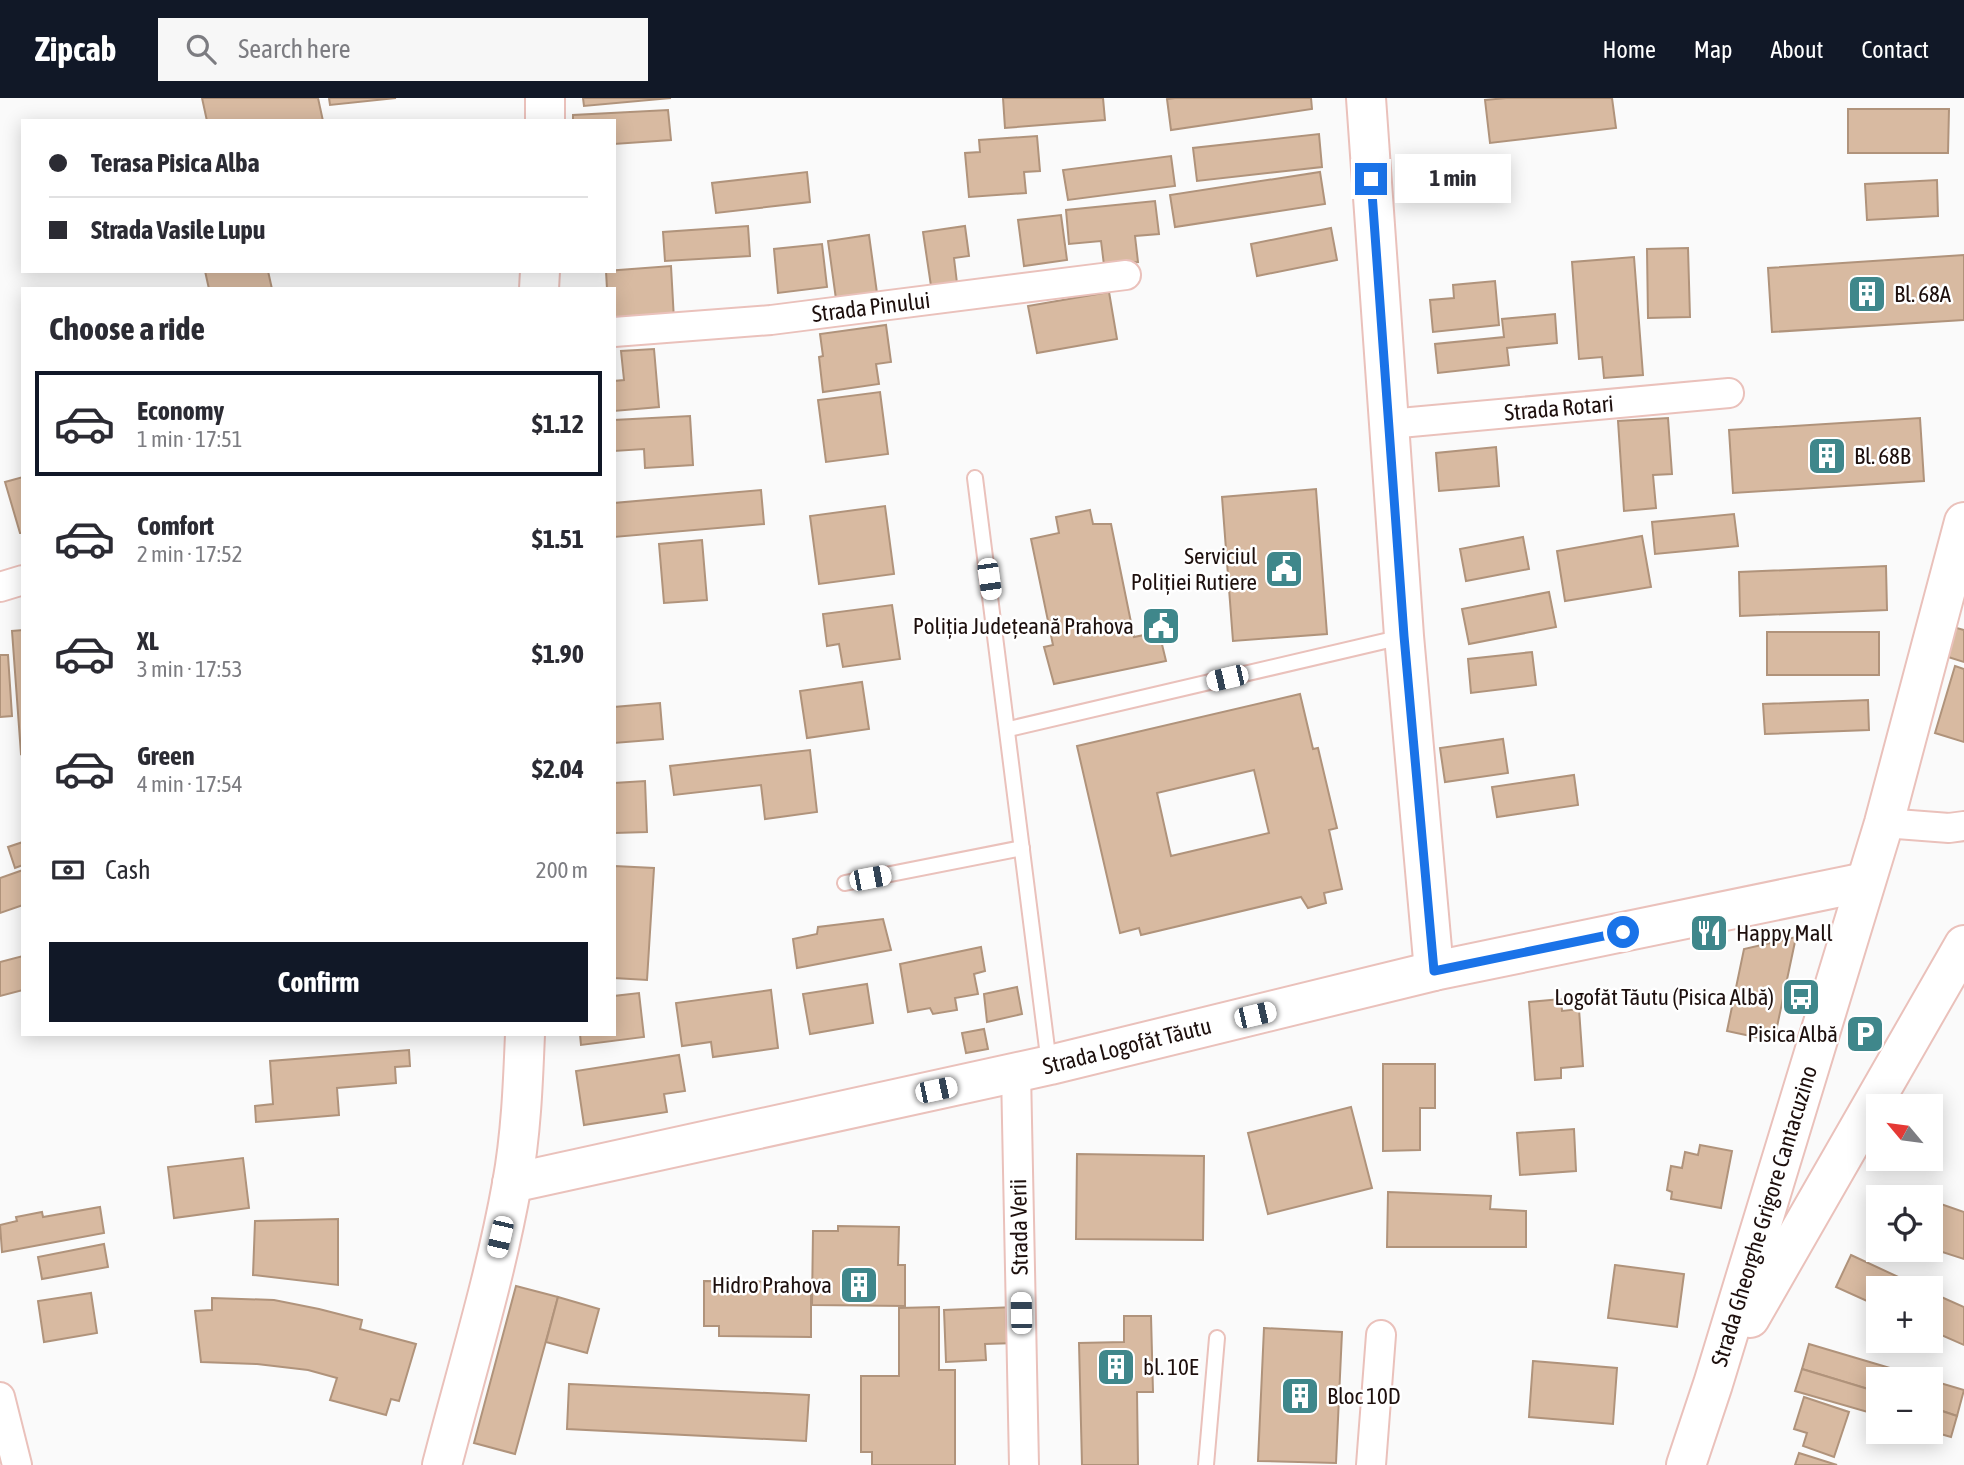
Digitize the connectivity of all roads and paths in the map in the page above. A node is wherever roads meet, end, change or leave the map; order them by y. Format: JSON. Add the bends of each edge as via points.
{"nodes":[{"id":1,"x":545,"y":98,"type":"edge"},
{"id":2,"x":1366,"y":98,"type":"edge"},
{"id":3,"x":545,"y":119,"type":"edge"},
{"id":4,"x":1126,"y":275,"type":"dead end"},
{"id":5,"x":616,"y":332,"type":"edge"},
{"id":6,"x":1729,"y":393,"type":"dead end"},
{"id":7,"x":1389,"y":424,"type":"junction"},
{"id":8,"x":975,"y":478,"type":"dead end"},
{"id":9,"x":1964,"y":522,"type":"edge"},
{"id":10,"x":21,"y":581,"type":"edge"},
{"id":11,"x":0,"y":587,"type":"edge"},
{"id":12,"x":1404,"y":636,"type":"junction"},
{"id":13,"x":1009,"y":729,"type":"junction"},
{"id":14,"x":1884,"y":822,"type":"junction"},
{"id":15,"x":1964,"y":826,"type":"edge"},
{"id":16,"x":1022,"y":848,"type":"junction"},
{"id":17,"x":1865,"y":882,"type":"junction"},
{"id":18,"x":845,"y":883,"type":"dead end"},
{"id":19,"x":1964,"y":945,"type":"edge"},
{"id":20,"x":1434,"y":971,"type":"junction"},
{"id":21,"x":525,"y":1036,"type":"edge"},
{"id":22,"x":1033,"y":1069,"type":"junction"},
{"id":23,"x":512,"y":1183,"type":"junction"},
{"id":24,"x":1381,"y":1335,"type":"dead end"},
{"id":25,"x":1217,"y":1338,"type":"dead end"},
{"id":26,"x":1713,"y":1384,"type":"junction"},
{"id":27,"x":0,"y":1397,"type":"edge"},
{"id":28,"x":17,"y":1465,"type":"edge"},
{"id":29,"x":442,"y":1465,"type":"edge"},
{"id":30,"x":1024,"y":1465,"type":"edge"},
{"id":31,"x":1206,"y":1465,"type":"edge"},
{"id":32,"x":1371,"y":1465,"type":"edge"},
{"id":33,"x":1686,"y":1465,"type":"edge"}],
"edges":[{"from":1,"to":3,"type":"street"},
{"from":2,"to":7,"type":"street"},
{"from":4,"to":5,"type":"street","name":"Strada Pinului","via":[[771,320]]},
{"from":6,"to":7,"type":"street","name":"Strada Rotari"},
{"from":7,"to":12,"type":"street"},
{"from":8,"to":13,"type":"lane"},
{"from":9,"to":14,"type":"street","name":"Strada Gheorghe Grigore Cantacuzino"},
{"from":10,"to":11,"type":"street"},
{"from":12,"to":13,"type":"lane"},
{"from":12,"to":20,"type":"street"},
{"from":13,"to":16,"type":"lane"},
{"from":14,"to":15,"type":"street"},
{"from":14,"to":17,"type":"street","name":"Strada Gheorghe Grigore Cantacuzino"},
{"from":16,"to":18,"type":"lane"},
{"from":16,"to":22,"type":"lane"},
{"from":17,"to":20,"type":"street","name":"Strada Logofăt Tăutu"},
{"from":17,"to":26,"type":"street","name":"Strada Gheorghe Grigore Cantacuzino"},
{"from":19,"to":26,"type":"street"},
{"from":20,"to":22,"type":"street","name":"Strada Logofăt Tăutu"},
{"from":21,"to":23,"type":"street"},
{"from":22,"to":23,"type":"street","name":"Strada Logofăt Tăutu"},
{"from":22,"to":30,"type":"street","name":"Strada Verii"},
{"from":23,"to":29,"type":"street"},
{"from":24,"to":32,"type":"street"},
{"from":25,"to":31,"type":"lane"},
{"from":26,"to":33,"type":"street","name":"Strada Gheorghe Grigore Cantacuzino"},
{"from":27,"to":28,"type":"street"}]}
